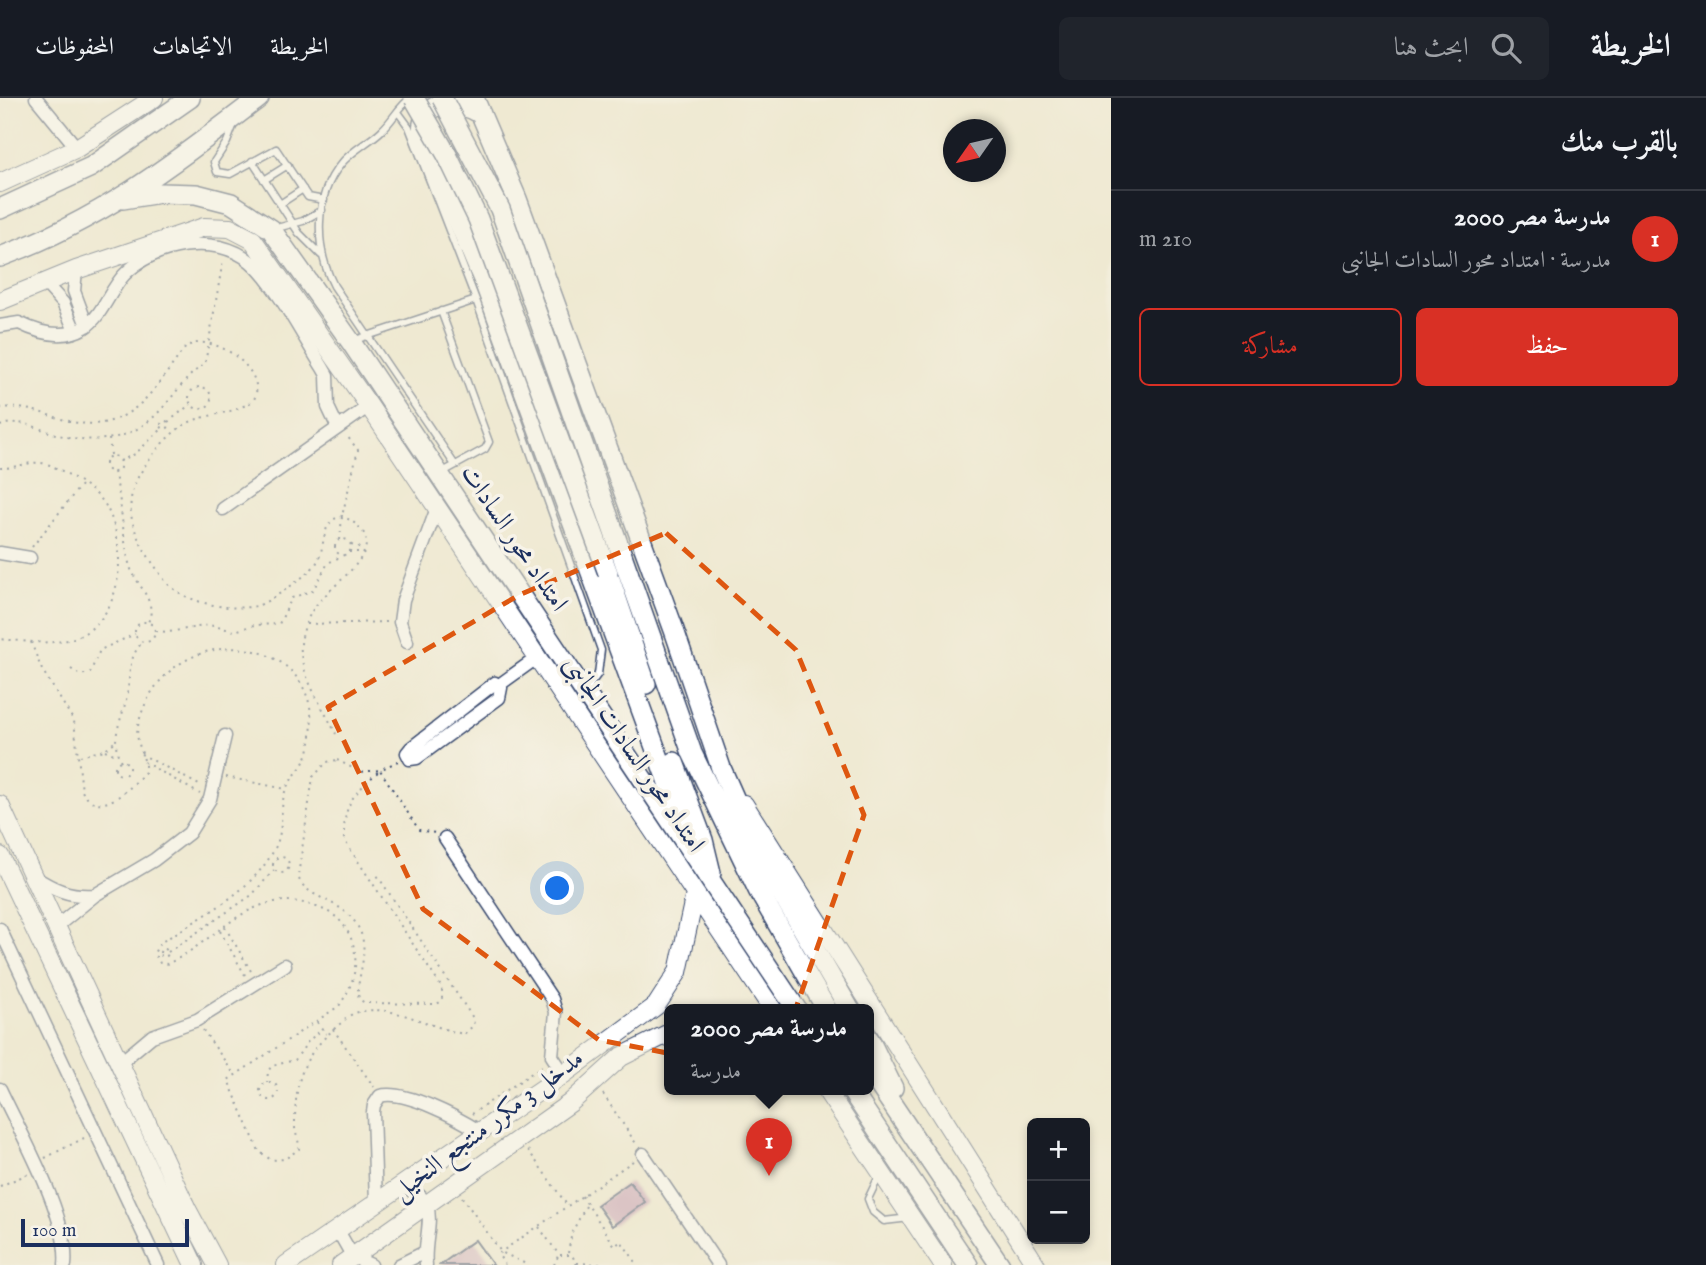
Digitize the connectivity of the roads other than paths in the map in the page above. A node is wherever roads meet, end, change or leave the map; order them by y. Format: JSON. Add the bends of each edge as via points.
{"nodes":[{"id":1,"x":36,"y":98,"type":"edge"},
{"id":2,"x":154,"y":98,"type":"edge"},
{"id":3,"x":184,"y":98,"type":"edge"},
{"id":4,"x":190,"y":98,"type":"edge"},
{"id":5,"x":259,"y":98,"type":"edge"},
{"id":6,"x":412,"y":98,"type":"edge"},
{"id":7,"x":442,"y":98,"type":"edge"},
{"id":8,"x":477,"y":106,"type":"edge"},
{"id":9,"x":398,"y":112,"type":"junction"},
{"id":10,"x":166,"y":117,"type":"junction"},
{"id":11,"x":235,"y":117,"type":"junction"},
{"id":12,"x":77,"y":148,"type":"junction"},
{"id":13,"x":251,"y":161,"type":"junction"},
{"id":14,"x":288,"y":165,"type":"junction"},
{"id":15,"x":264,"y":180,"type":"junction"},
{"id":16,"x":0,"y":183,"type":"edge"},
{"id":17,"x":303,"y":189,"type":"junction"},
{"id":18,"x":124,"y":199,"type":"junction"},
{"id":19,"x":324,"y":200,"type":"junction"},
{"id":20,"x":279,"y":204,"type":"junction"},
{"id":21,"x":0,"y":209,"type":"edge"},
{"id":22,"x":322,"y":210,"type":"junction"},
{"id":23,"x":293,"y":225,"type":"junction"},
{"id":24,"x":271,"y":229,"type":"junction"},
{"id":25,"x":322,"y":255,"type":"junction"},
{"id":26,"x":0,"y":257,"type":"edge"},
{"id":27,"x":76,"y":270,"type":"junction"},
{"id":28,"x":45,"y":283,"type":"junction"},
{"id":29,"x":476,"y":300,"type":"junction"},
{"id":30,"x":0,"y":301,"type":"edge"},
{"id":31,"x":441,"y":311,"type":"junction"},
{"id":32,"x":0,"y":326,"type":"edge"},
{"id":33,"x":81,"y":329,"type":"junction"},
{"id":34,"x":359,"y":339,"type":"junction"},
{"id":35,"x":369,"y":406,"type":"junction"},
{"id":36,"x":338,"y":428,"type":"junction"},
{"id":37,"x":447,"y":470,"type":"junction"},
{"id":38,"x":438,"y":508,"type":"junction"},
{"id":39,"x":223,"y":509,"type":"dead end"},
{"id":40,"x":0,"y":553,"type":"edge"},
{"id":41,"x":30,"y":558,"type":"road end"},
{"id":42,"x":407,"y":642,"type":"dead end"},
{"id":43,"x":538,"y":657,"type":"junction"},
{"id":44,"x":584,"y":691,"type":"junction"},
{"id":45,"x":225,"y":736,"type":"dead end"},
{"id":46,"x":408,"y":756,"type":"road end"},
{"id":47,"x":628,"y":757,"type":"junction"},
{"id":48,"x":612,"y":768,"type":"junction"},
{"id":49,"x":720,"y":768,"type":"junction"},
{"id":50,"x":0,"y":805,"type":"edge"},
{"id":51,"x":445,"y":838,"type":"road end"},
{"id":52,"x":683,"y":839,"type":"junction"},
{"id":53,"x":0,"y":856,"type":"edge"},
{"id":54,"x":33,"y":875,"type":"junction"},
{"id":55,"x":714,"y":885,"type":"junction"},
{"id":56,"x":695,"y":894,"type":"junction"},
{"id":57,"x":94,"y":895,"type":"junction"},
{"id":58,"x":57,"y":926,"type":"junction"},
{"id":59,"x":0,"y":929,"type":"edge"},
{"id":60,"x":285,"y":965,"type":"dead end"},
{"id":61,"x":769,"y":1004,"type":"edge"},
{"id":62,"x":793,"y":1004,"type":"edge"},
{"id":63,"x":824,"y":1004,"type":"edge"},
{"id":64,"x":846,"y":1004,"type":"edge"},
{"id":65,"x":870,"y":1004,"type":"edge"},
{"id":66,"x":94,"y":1005,"type":"junction"},
{"id":67,"x":874,"y":1011,"type":"edge"},
{"id":68,"x":75,"y":1014,"type":"junction"},
{"id":69,"x":622,"y":1032,"type":"junction"},
{"id":70,"x":664,"y":1035,"type":"edge"},
{"id":71,"x":633,"y":1049,"type":"junction"},
{"id":72,"x":874,"y":1049,"type":"edge"},
{"id":73,"x":121,"y":1062,"type":"junction"},
{"id":74,"x":564,"y":1074,"type":"junction"},
{"id":75,"x":874,"y":1077,"type":"edge"},
{"id":76,"x":0,"y":1089,"type":"edge"},
{"id":77,"x":829,"y":1095,"type":"edge"},
{"id":78,"x":854,"y":1095,"type":"edge"},
{"id":79,"x":479,"y":1131,"type":"junction"},
{"id":80,"x":917,"y":1139,"type":"junction"},
{"id":81,"x":643,"y":1154,"type":"road end"},
{"id":82,"x":881,"y":1172,"type":"junction"},
{"id":83,"x":398,"y":1186,"type":"junction"},
{"id":84,"x":376,"y":1203,"type":"junction"},
{"id":85,"x":427,"y":1205,"type":"junction"},
{"id":86,"x":179,"y":1212,"type":"junction"},
{"id":87,"x":912,"y":1218,"type":"junction"},
{"id":88,"x":337,"y":1229,"type":"junction"},
{"id":89,"x":425,"y":1258,"type":"edge"},
{"id":90,"x":347,"y":1261,"type":"edge"},
{"id":91,"x":65,"y":1265,"type":"edge"},
{"id":92,"x":158,"y":1265,"type":"edge"},
{"id":93,"x":194,"y":1265,"type":"edge"},
{"id":94,"x":218,"y":1265,"type":"edge"},
{"id":95,"x":286,"y":1265,"type":"edge"},
{"id":96,"x":371,"y":1265,"type":"edge"},
{"id":97,"x":399,"y":1265,"type":"edge"},
{"id":98,"x":718,"y":1265,"type":"edge"},
{"id":99,"x":943,"y":1265,"type":"edge"},
{"id":100,"x":968,"y":1265,"type":"edge"},
{"id":101,"x":1000,"y":1265,"type":"edge"},
{"id":102,"x":1035,"y":1265,"type":"edge"}],
"edges":[{"from":1,"to":12,"type":"street"},
{"from":2,"to":12,"type":"street"},
{"from":3,"to":10,"type":"main road"},
{"from":4,"to":10,"type":"main road"},
{"from":5,"to":11,"type":"main road"},
{"from":6,"to":9,"type":"lane"},
{"from":6,"to":55,"type":"main road","bridge":true,"via":[[478,219],[703,840]]},
{"from":7,"to":63,"type":"main road","bridge":true,"via":[[500,209],[692,753],[758,890]]},
{"from":8,"to":49,"type":"main road","via":[[517,199]]},
{"from":8,"to":52,"type":"main road","via":[[460,102],[439,105],[425,118],[423,138],[494,309],[670,788]]},
{"from":9,"to":19,"type":"lane","via":[[341,163]]},
{"from":9,"to":29,"type":"lane","via":[[409,127]]},
{"from":10,"to":21,"type":"main road","via":[[91,167]]},
{"from":11,"to":13,"type":"lane","via":[[231,134],[214,162],[215,170],[227,175]]},
{"from":11,"to":18,"type":"main road"},
{"from":12,"to":16,"type":"street"},
{"from":13,"to":14,"type":"lane","via":[[274,149]]},
{"from":13,"to":15,"type":"lane"},
{"from":14,"to":15,"type":"lane"},
{"from":14,"to":17,"type":"lane"},
{"from":15,"to":20,"type":"lane"},
{"from":17,"to":19,"type":"lane","via":[[312,200]]},
{"from":17,"to":20,"type":"lane"},
{"from":18,"to":24,"type":"main road","name":"امتداد محور السادات","via":[[178,192],[205,195],[248,211]]},
{"from":18,"to":26,"type":"main road"},
{"from":19,"to":22,"type":"lane"},
{"from":20,"to":23,"type":"lane"},
{"from":22,"to":23,"type":"lane"},
{"from":22,"to":25,"type":"lane"},
{"from":23,"to":24,"type":"lane"},
{"from":23,"to":25,"type":"lane"},
{"from":24,"to":34,"type":"main road","name":"امتداد محور السادات"},
{"from":25,"to":34,"type":"lane"},
{"from":27,"to":28,"type":"street"},
{"from":27,"to":33,"type":"street","via":[[74,291]]},
{"from":27,"to":35,"type":"street","name":"امتداد محور السادات الجانبى","via":[[204,227],[242,233],[262,249]]},
{"from":28,"to":30,"type":"street"},
{"from":28,"to":33,"type":"street"},
{"from":29,"to":31,"type":"lane"},
{"from":29,"to":44,"type":"lane","via":[[601,650],[598,674]]},
{"from":31,"to":34,"type":"lane"},
{"from":31,"to":37,"type":"lane","via":[[489,439],[485,449]]},
{"from":32,"to":33,"type":"street","via":[[19,323],[47,334]]},
{"from":33,"to":36,"type":"street","via":[[122,277],[139,263],[187,244],[225,248],[258,269],[323,368],[328,407]]},
{"from":34,"to":37,"type":"main road","name":"امتداد محور السادات"},
{"from":35,"to":36,"type":"street"},
{"from":35,"to":38,"type":"street","name":"امتداد محور السادات الجانبى"},
{"from":36,"to":39,"type":"street"},
{"from":37,"to":44,"type":"main road","name":"امتداد محور السادات"},
{"from":38,"to":42,"type":"street","via":[[405,592],[400,622]]},
{"from":38,"to":43,"type":"street","name":"امتداد محور السادات الجانبى"},
{"from":40,"to":41,"type":"street"},
{"from":43,"to":46,"type":"street","via":[[499,685],[499,698],[417,758]]},
{"from":43,"to":48,"type":"street","name":"امتداد محور السادات الجانبى"},
{"from":44,"to":47,"type":"main road","name":"امتداد محور السادات"},
{"from":45,"to":57,"type":"street","via":[[211,795],[197,823],[175,845]]},
{"from":47,"to":48,"type":"main road"},
{"from":47,"to":52,"type":"main road","name":"امتداد محور السادات"},
{"from":48,"to":56,"type":"street","name":"امتداد محور السادات الجانبى"},
{"from":49,"to":64,"type":"main road","via":[[760,856]]},
{"from":49,"to":65,"type":"street"},
{"from":50,"to":54,"type":"street"},
{"from":51,"to":74,"type":"street","via":[[552,999],[556,1012],[552,1051]]},
{"from":52,"to":55,"type":"main road","name":"امتداد محور السادات"},
{"from":53,"to":68,"type":"street"},
{"from":54,"to":57,"type":"street","via":[[66,893]]},
{"from":54,"to":58,"type":"street"},
{"from":55,"to":62,"type":"main road","name":"امتداد محور السادات"},
{"from":56,"to":61,"type":"street","name":"امتداد محور السادات الجانبى"},
{"from":56,"to":69,"type":"street","via":[[678,972],[656,1006]]},
{"from":57,"to":58,"type":"street"},
{"from":58,"to":66,"type":"street"},
{"from":59,"to":92,"type":"street"},
{"from":60,"to":73,"type":"street","via":[[197,1020],[152,1036]]},
{"from":66,"to":68,"type":"street"},
{"from":66,"to":73,"type":"street"},
{"from":67,"to":102,"type":"street"},
{"from":68,"to":86,"type":"street"},
{"from":69,"to":71,"type":"street"},
{"from":69,"to":74,"type":"street"},
{"from":70,"to":71,"type":"street","name":"مدخل 3 مكرر منتجع النخيل"},
{"from":71,"to":85,"type":"street","name":"مدخل 3 مكرر منتجع النخيل","via":[[595,1083]]},
{"from":72,"to":80,"type":"main road"},
{"from":73,"to":86,"type":"street"},
{"from":74,"to":79,"type":"street"},
{"from":75,"to":80,"type":"main road"},
{"from":76,"to":91,"type":"street","via":[[37,1166],[64,1239]]},
{"from":77,"to":82,"type":"street"},
{"from":78,"to":100,"type":"main road"},
{"from":79,"to":83,"type":"street"},
{"from":79,"to":84,"type":"street","via":[[395,1095],[380,1097],[373,1112]]},
{"from":80,"to":101,"type":"main road"},
{"from":81,"to":98,"type":"street"},
{"from":82,"to":87,"type":"street"},
{"from":82,"to":87,"type":"lane","via":[[868,1199],[873,1212],[884,1221]]},
{"from":83,"to":84,"type":"street"},
{"from":83,"to":85,"type":"street","via":[[415,1192]]},
{"from":84,"to":88,"type":"street"},
{"from":85,"to":89,"type":"street","via":[[431,1216]]},
{"from":85,"to":90,"type":"street","name":"مدخل 3 مكرر منتجع النخيل"},
{"from":86,"to":93,"type":"street"},
{"from":86,"to":94,"type":"street"},
{"from":87,"to":99,"type":"street"},
{"from":88,"to":90,"type":"street"},
{"from":88,"to":95,"type":"street"},
{"from":89,"to":97,"type":"street"},
{"from":90,"to":96,"type":"street"}]}
